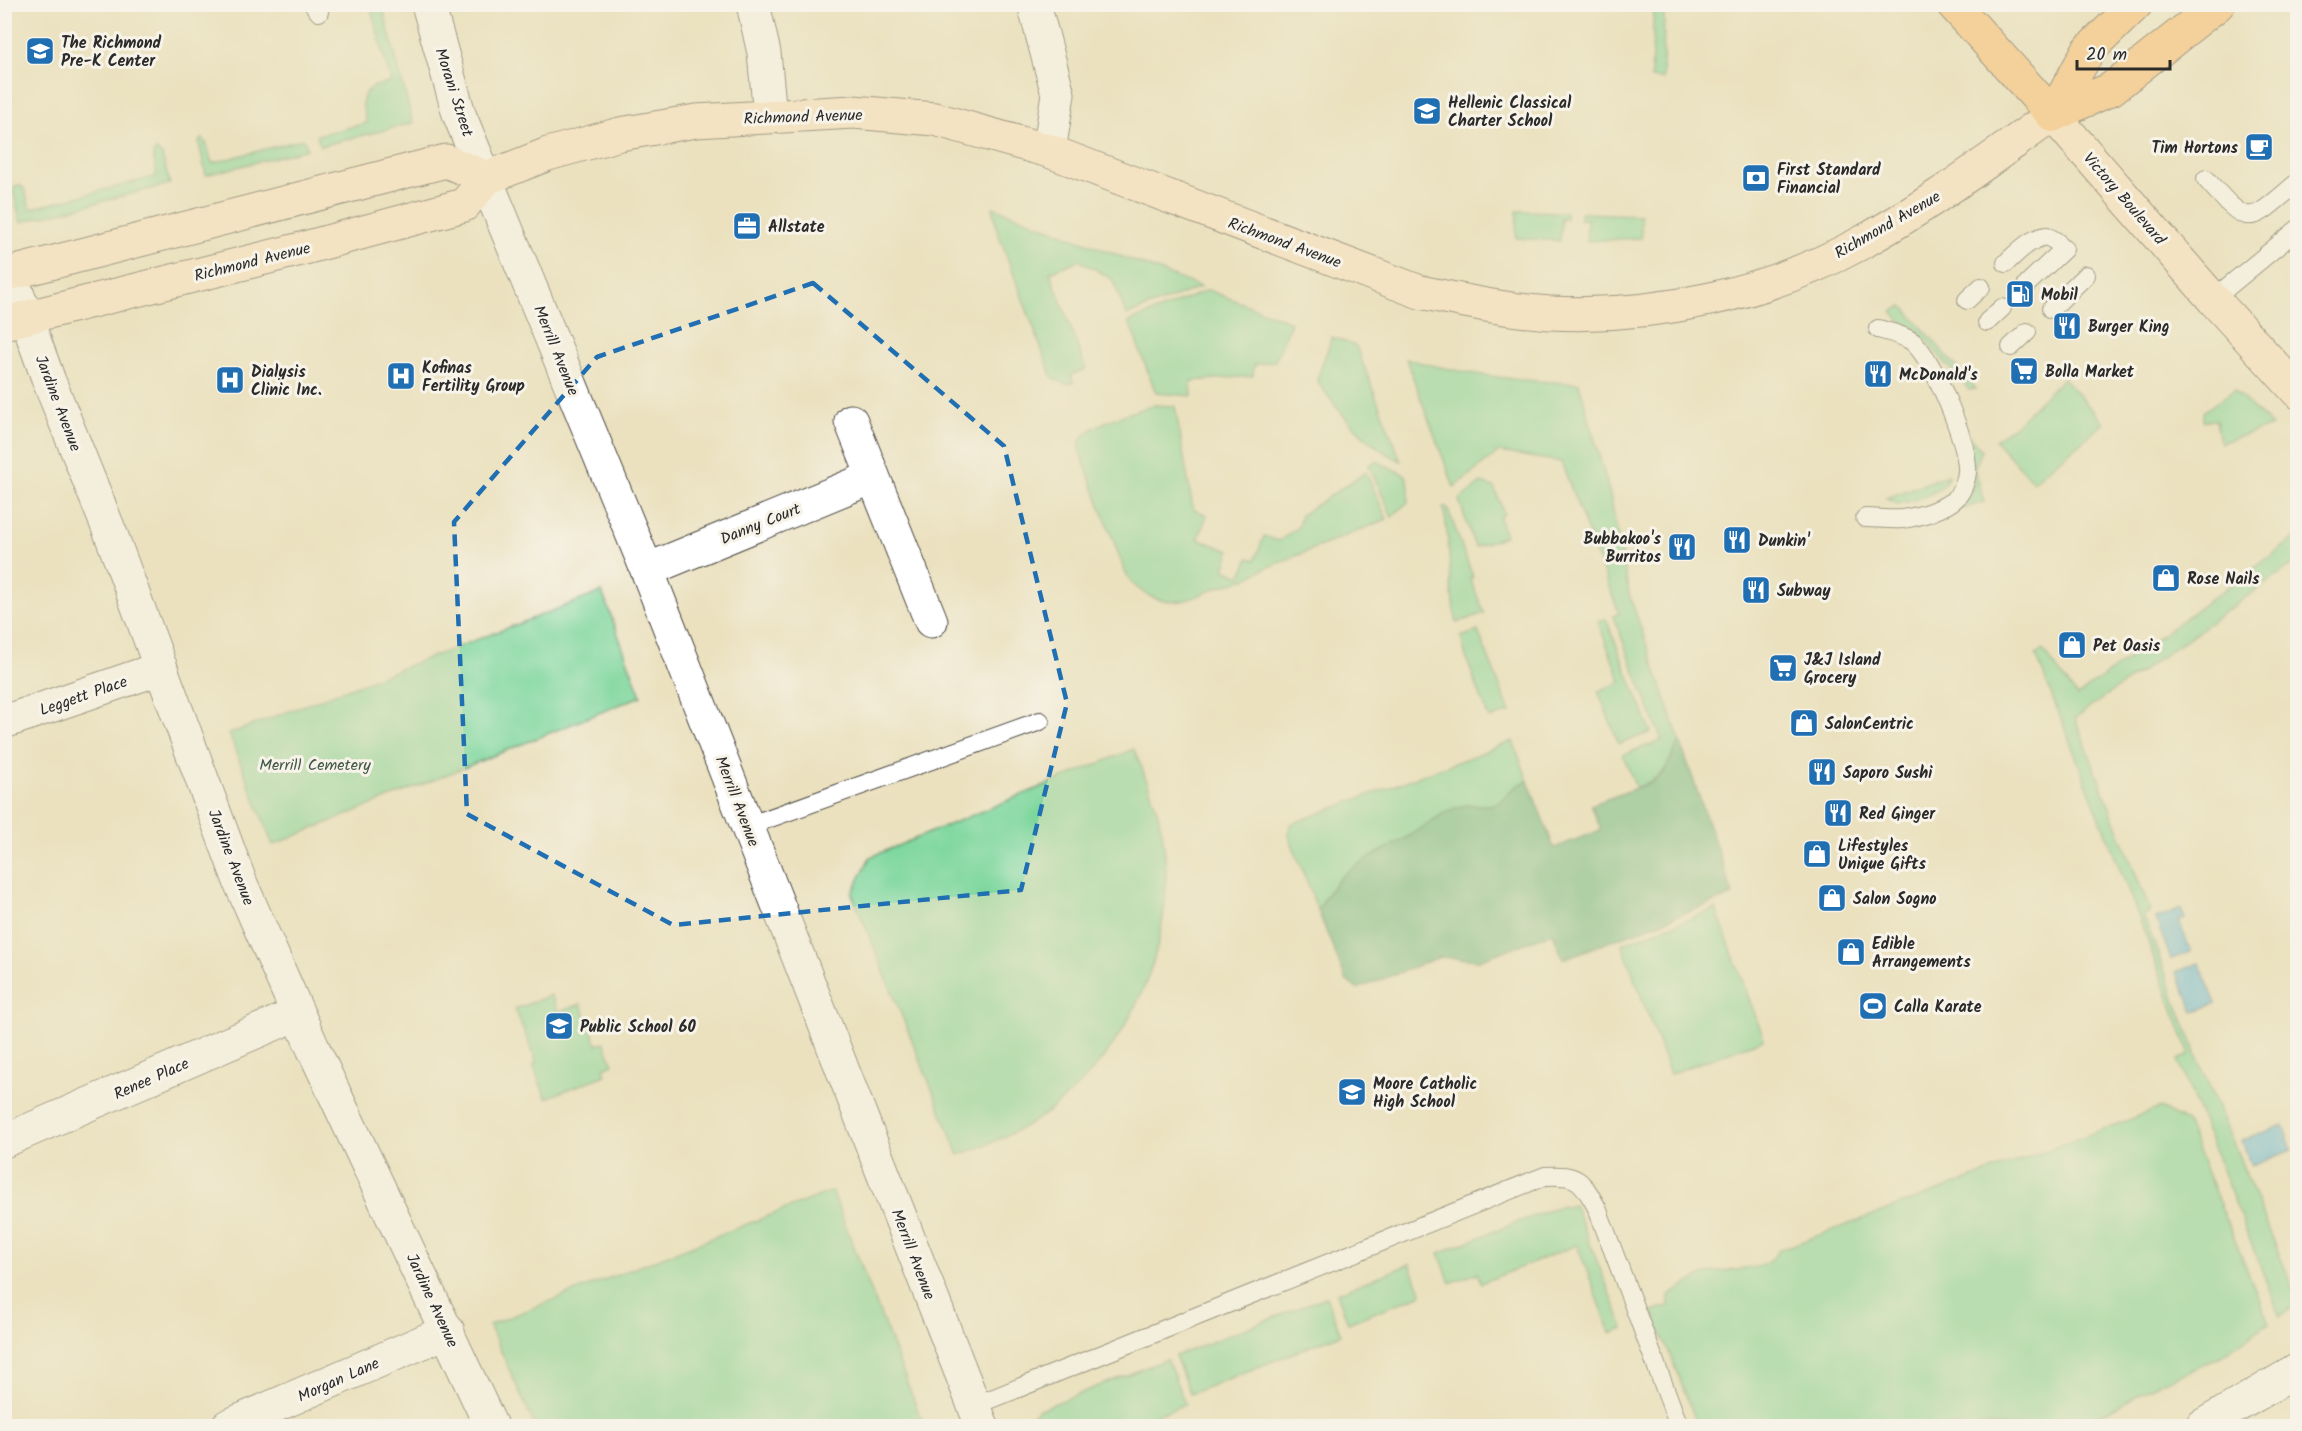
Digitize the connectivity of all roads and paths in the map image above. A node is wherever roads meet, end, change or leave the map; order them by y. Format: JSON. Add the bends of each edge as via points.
{"nodes":[{"id":1,"x":428,"y":4,"type":"edge"},
{"id":2,"x":753,"y":4,"type":"edge"},
{"id":3,"x":1034,"y":4,"type":"edge"},
{"id":4,"x":1953,"y":4,"type":"edge"},
{"id":5,"x":2136,"y":4,"type":"edge"},
{"id":6,"x":2218,"y":4,"type":"edge"},
{"id":7,"x":770,"y":115,"type":"junction"},
{"id":8,"x":2053,"y":115,"type":"junction"},
{"id":9,"x":1049,"y":151,"type":"junction"},
{"id":10,"x":486,"y":178,"type":"junction"},
{"id":11,"x":2206,"y":179,"type":"dead end"},
{"id":12,"x":2298,"y":182,"type":"edge"},
{"id":13,"x":2298,"y":229,"type":"edge"},
{"id":14,"x":2006,"y":263,"type":"dead end"},
{"id":15,"x":8,"y":274,"type":"edge"},
{"id":16,"x":2086,"y":274,"type":"dead end"},
{"id":17,"x":2027,"y":284,"type":"dead end"},
{"id":18,"x":1981,"y":287,"type":"dead end"},
{"id":19,"x":2213,"y":299,"type":"junction"},
{"id":20,"x":1966,"y":300,"type":"dead end"},
{"id":21,"x":2002,"y":308,"type":"dead end"},
{"id":22,"x":2051,"y":309,"type":"dead end"},
{"id":23,"x":16,"y":320,"type":"edge"},
{"id":24,"x":1987,"y":322,"type":"dead end"},
{"id":25,"x":1878,"y":329,"type":"dead end"},
{"id":26,"x":2026,"y":332,"type":"dead end"},
{"id":27,"x":2011,"y":347,"type":"dead end"},
{"id":28,"x":2298,"y":392,"type":"edge"},
{"id":29,"x":851,"y":421,"type":"dead end"},
{"id":30,"x":873,"y":477,"type":"junction"},
{"id":31,"x":1865,"y":518,"type":"dead end"},
{"id":32,"x":647,"y":570,"type":"junction"},
{"id":33,"x":931,"y":621,"type":"dead end"},
{"id":34,"x":161,"y":668,"type":"junction"},
{"id":35,"x":1040,"y":721,"type":"dead end"},
{"id":36,"x":4,"y":722,"type":"edge"},
{"id":37,"x":748,"y":826,"type":"junction"},
{"id":38,"x":297,"y":1014,"type":"junction"},
{"id":39,"x":4,"y":1141,"type":"edge"},
{"id":40,"x":448,"y":1331,"type":"junction"},
{"id":41,"x":2298,"y":1370,"type":"edge"},
{"id":42,"x":978,"y":1417,"type":"edge"},
{"id":43,"x":228,"y":1426,"type":"edge"},
{"id":44,"x":491,"y":1426,"type":"edge"},
{"id":45,"x":1679,"y":1426,"type":"edge"},
{"id":46,"x":2202,"y":1426,"type":"edge"}],
"edges":[{"from":1,"to":10,"type":"street","name":"Morani Street","via":[[459,114]]},
{"from":2,"to":7,"type":"street","via":[[764,53]]},
{"from":3,"to":9,"type":"street","via":[[1058,94]]},
{"from":4,"to":8,"type":"main road","name":"Victory Boulevard"},
{"from":5,"to":8,"type":"main road","name":"Richmond Avenue","via":[[2088,51]]},
{"from":6,"to":8,"type":"main road","name":"Richmond Avenue","via":[[2111,89]]},
{"from":7,"to":9,"type":"main road","name":"Richmond Avenue","via":[[853,112],[935,119]]},
{"from":7,"to":10,"type":"main road","name":"Richmond Avenue","via":[[696,121],[620,134],[548,154]]},
{"from":8,"to":9,"type":"main road","name":"Richmond Avenue","via":[[1917,209],[1859,244],[1796,273],[1679,305],[1614,312],[1551,313],[1484,306],[1420,292]]},
{"from":8,"to":19,"type":"main road","name":"Victory Boulevard"},
{"from":10,"to":15,"type":"main road","via":[[446,161]]},
{"from":10,"to":23,"type":"main road","name":"Richmond Avenue","via":[[464,205]]},
{"from":10,"to":32,"type":"street","name":"Merrill Avenue"},
{"from":11,"to":12,"type":"lane","via":[[2230,207],[2248,216],[2264,211]]},
{"from":13,"to":19,"type":"lane"},
{"from":14,"to":17,"type":"lane","via":[[2038,238],[2047,236],[2060,246]]},
{"from":15,"to":23,"type":"street","name":"Jardine Avenue"},
{"from":16,"to":22,"type":"lane"},
{"from":18,"to":20,"type":"lane"},
{"from":19,"to":28,"type":"main road","name":"Victory Boulevard"},
{"from":21,"to":24,"type":"lane"},
{"from":23,"to":34,"type":"street","name":"Jardine Avenue"},
{"from":25,"to":31,"type":"lane","via":[[1912,342],[1931,366],[1949,406],[1968,470],[1957,497],[1944,506],[1902,519]]},
{"from":26,"to":27,"type":"lane"},
{"from":29,"to":30,"type":"street"},
{"from":30,"to":32,"type":"street","name":"Danny Court"},
{"from":30,"to":33,"type":"street"},
{"from":32,"to":37,"type":"street","name":"Merrill Avenue"},
{"from":34,"to":36,"type":"street","name":"Leggett Place"},
{"from":34,"to":38,"type":"street","name":"Jardine Avenue","via":[[241,884]]},
{"from":35,"to":37,"type":"lane"},
{"from":37,"to":42,"type":"street","name":"Merrill Avenue"},
{"from":38,"to":39,"type":"street","name":"Renee Place"},
{"from":38,"to":40,"type":"street","name":"Jardine Avenue"},
{"from":40,"to":43,"type":"street","name":"Morgan Lane"},
{"from":40,"to":44,"type":"street","name":"Jardine Avenue"},
{"from":41,"to":46,"type":"street"},
{"from":42,"to":45,"type":"lane","via":[[1545,1176],[1565,1175],[1587,1189],[1597,1208]]}]}
